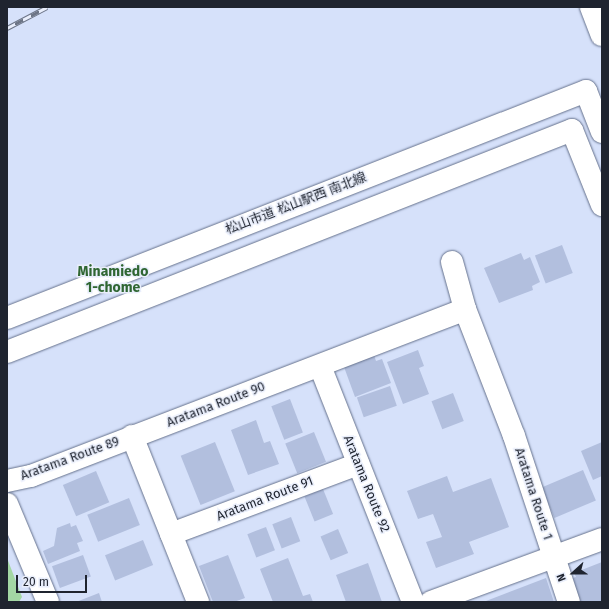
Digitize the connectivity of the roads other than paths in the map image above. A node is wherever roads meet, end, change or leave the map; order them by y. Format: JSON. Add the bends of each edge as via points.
{"nodes":[{"id":1,"x":591,"y":7,"type":"edge"},
{"id":2,"x":602,"y":35,"type":"edge"},
{"id":3,"x":602,"y":132,"type":"edge"},
{"id":4,"x":602,"y":205,"type":"edge"},
{"id":5,"x":452,"y":262,"type":"dead end"},
{"id":6,"x":465,"y":309,"type":"junction"},
{"id":7,"x":7,"y":318,"type":"edge"},
{"id":8,"x":7,"y":352,"type":"edge"},
{"id":9,"x":320,"y":366,"type":"junction"},
{"id":10,"x":132,"y":436,"type":"junction"},
{"id":11,"x":358,"y":464,"type":"junction"},
{"id":12,"x":7,"y":481,"type":"edge"},
{"id":13,"x":7,"y":504,"type":"edge"},
{"id":14,"x":171,"y":534,"type":"junction"},
{"id":15,"x":602,"y":539,"type":"edge"},
{"id":16,"x":553,"y":558,"type":"junction"},
{"id":17,"x":48,"y":602,"type":"edge"},
{"id":18,"x":198,"y":602,"type":"edge"},
{"id":19,"x":414,"y":602,"type":"edge"},
{"id":20,"x":431,"y":602,"type":"edge"},
{"id":21,"x":569,"y":602,"type":"edge"}],
"edges":[{"from":1,"to":2,"type":"street"},
{"from":3,"to":7,"type":"street","name":"松山市道 松山駅西 南北線","via":[[586,91]]},
{"from":4,"to":8,"type":"street","via":[[572,130]]},
{"from":5,"to":6,"type":"street","name":"Aratama Route 1"},
{"from":6,"to":9,"type":"street","name":"Aratama Route 90"},
{"from":6,"to":16,"type":"street","name":"Aratama Route 1","via":[[514,436]]},
{"from":9,"to":10,"type":"street","name":"Aratama Route 90"},
{"from":9,"to":11,"type":"street","name":"Aratama Route 92"},
{"from":10,"to":12,"type":"street","name":"Aratama Route 89","via":[[32,476]]},
{"from":10,"to":14,"type":"street"},
{"from":11,"to":14,"type":"street","name":"Aratama Route 91"},
{"from":11,"to":19,"type":"street","name":"Aratama Route 92"},
{"from":13,"to":17,"type":"street"},
{"from":14,"to":18,"type":"street"},
{"from":15,"to":16,"type":"street"},
{"from":16,"to":20,"type":"street","name":"Aratama Route 1"},
{"from":16,"to":21,"type":"street"}]}
